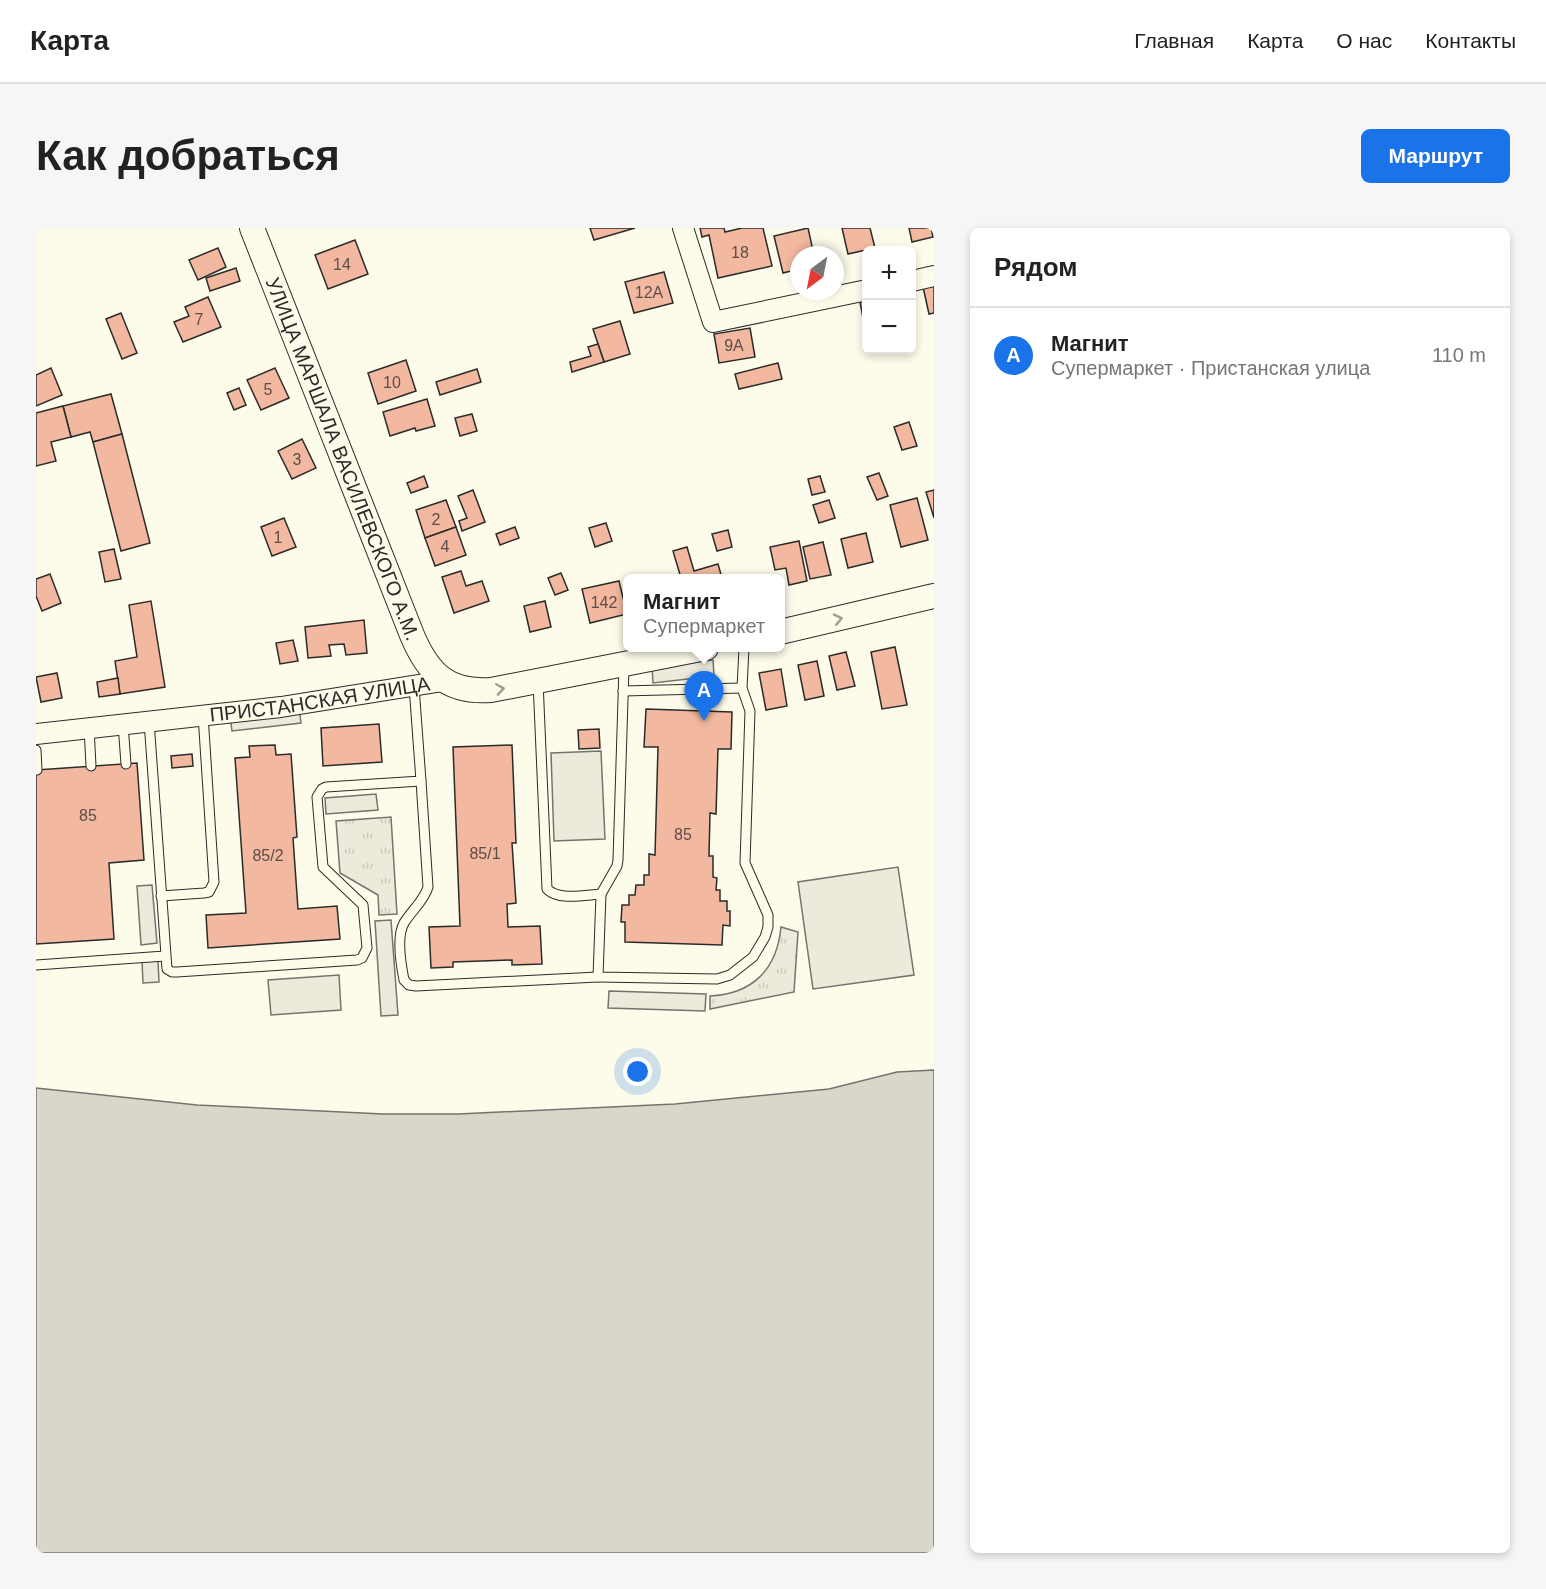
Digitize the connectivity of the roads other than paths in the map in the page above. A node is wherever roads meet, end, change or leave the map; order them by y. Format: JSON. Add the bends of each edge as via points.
{"nodes":[{"id":1,"x":252,"y":228,"type":"edge"},
{"id":2,"x":683,"y":228,"type":"edge"},
{"id":3,"x":934,"y":276,"type":"edge"},
{"id":4,"x":916,"y":280,"type":"edge"},
{"id":5,"x":862,"y":291,"type":"edge"},
{"id":6,"x":934,"y":596,"type":"edge"},
{"id":7,"x":785,"y":631,"type":"edge"},
{"id":8,"x":686,"y":652,"type":"edge"},
{"id":9,"x":744,"y":652,"type":"edge"},
{"id":10,"x":624,"y":664,"type":"junction"},
{"id":11,"x":443,"y":681,"type":"junction"},
{"id":12,"x":538,"y":681,"type":"junction"},
{"id":13,"x":414,"y":686,"type":"junction"},
{"id":14,"x":742,"y":688,"type":"junction"},
{"id":15,"x":623,"y":691,"type":"junction"},
{"id":16,"x":203,"y":715,"type":"junction"},
{"id":17,"x":149,"y":721,"type":"junction"},
{"id":18,"x":123,"y":724,"type":"junction"},
{"id":19,"x":89,"y":728,"type":"junction"},
{"id":20,"x":36,"y":734,"type":"edge"},
{"id":21,"x":36,"y":750,"type":"edge"},
{"id":22,"x":126,"y":764,"type":"dead end"},
{"id":23,"x":91,"y":766,"type":"dead end"},
{"id":24,"x":37,"y":770,"type":"edge"},
{"id":25,"x":421,"y":781,"type":"junction"},
{"id":26,"x":601,"y":894,"type":"junction"},
{"id":27,"x":161,"y":896,"type":"junction"},
{"id":28,"x":165,"y":956,"type":"junction"},
{"id":29,"x":36,"y":965,"type":"edge"},
{"id":30,"x":598,"y":977,"type":"junction"}],
"edges":[{"from":1,"to":11,"type":"street","name":"УЛИЦА МАРШАЛА ВАСИЛЕВСКОГО А.М.","via":[[412,635],[421,656]]},
{"from":2,"to":5,"type":"street","via":[[713,322]]},
{"from":3,"to":4,"type":"street"},
{"from":7,"to":6,"type":"street","one_way":true},
{"from":8,"to":10,"type":"street","name":"ПРИСТАНСКАЯ УЛИЦА"},
{"from":9,"to":14,"type":"lane"},
{"from":10,"to":12,"type":"street","name":"ПРИСТАНСКАЯ УЛИЦА"},
{"from":10,"to":15,"type":"lane"},
{"from":11,"to":12,"type":"street","name":"ПРИСТАНСКАЯ УЛИЦА","one_way":true,"via":[[479,691]]},
{"from":11,"to":13,"type":"street","name":"ПРИСТАНСКАЯ УЛИЦА"},
{"from":12,"to":26,"type":"lane","via":[[548,889],[560,896]]},
{"from":13,"to":16,"type":"street","name":"ПРИСТАНСКАЯ УЛИЦА"},
{"from":13,"to":25,"type":"lane"},
{"from":14,"to":15,"type":"lane"},
{"from":14,"to":30,"type":"lane","via":[[750,711],[745,863],[768,915],[765,938],[742,967],[717,980]]},
{"from":15,"to":26,"type":"lane","via":[[618,860]]},
{"from":16,"to":17,"type":"street","name":"ПРИСТАНСКАЯ УЛИЦА"},
{"from":16,"to":27,"type":"lane","via":[[214,882],[209,892]]},
{"from":17,"to":18,"type":"street","name":"ПРИСТАНСКАЯ УЛИЦА"},
{"from":17,"to":27,"type":"lane"},
{"from":18,"to":19,"type":"street","name":"ПРИСТАНСКАЯ УЛИЦА"},
{"from":18,"to":22,"type":"lane"},
{"from":19,"to":20,"type":"street","name":"ПРИСТАНСКАЯ УЛИЦА"},
{"from":19,"to":23,"type":"lane"},
{"from":21,"to":24,"type":"lane"},
{"from":25,"to":28,"type":"lane","via":[[326,787],[317,797],[323,867],[363,905],[367,948],[362,958],[172,972],[167,969]]},
{"from":25,"to":30,"type":"lane","via":[[428,886],[401,930],[404,980],[416,986]]},
{"from":26,"to":30,"type":"lane"},
{"from":27,"to":28,"type":"lane"},
{"from":28,"to":29,"type":"lane"}]}
